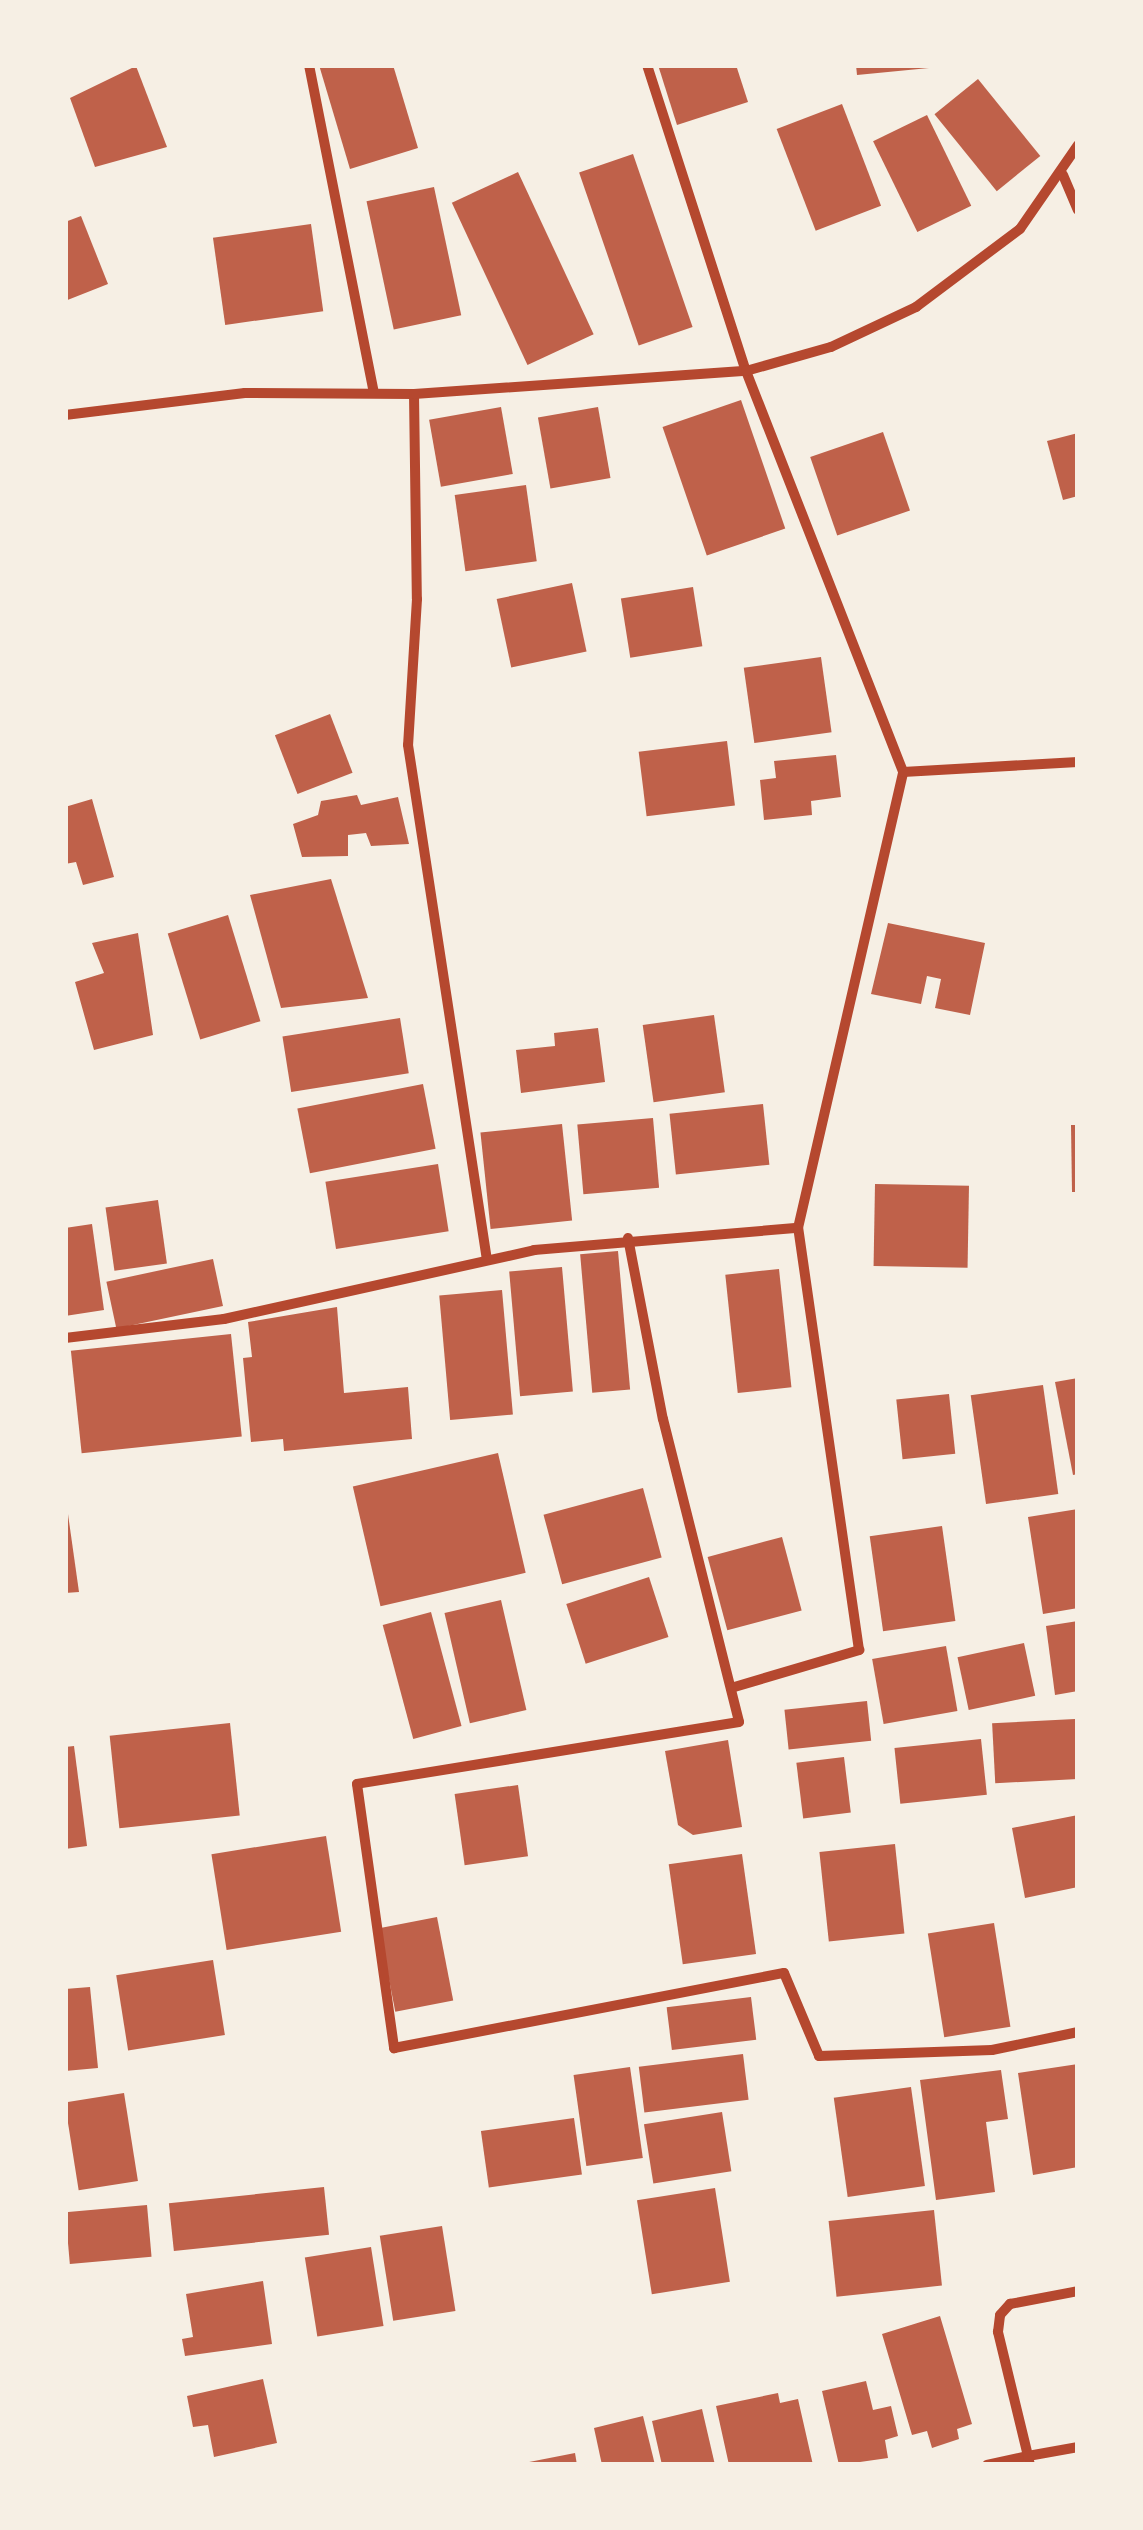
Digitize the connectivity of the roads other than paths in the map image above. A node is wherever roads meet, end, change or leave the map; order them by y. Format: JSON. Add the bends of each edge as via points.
{"nodes":[{"id":1,"x":309,"y":65,"type":"edge"},
{"id":2,"x":647,"y":65,"type":"edge"},
{"id":3,"x":1078,"y":145,"type":"edge"},
{"id":4,"x":1063,"y":175,"type":"junction"},
{"id":5,"x":1078,"y":210,"type":"edge"},
{"id":6,"x":746,"y":371,"type":"junction"},
{"id":7,"x":374,"y":392,"type":"junction"},
{"id":8,"x":414,"y":394,"type":"junction"},
{"id":9,"x":65,"y":415,"type":"edge"},
{"id":10,"x":1078,"y":762,"type":"edge"},
{"id":11,"x":903,"y":772,"type":"junction"},
{"id":12,"x":798,"y":1228,"type":"junction"},
{"id":13,"x":628,"y":1238,"type":"junction"},
{"id":14,"x":487,"y":1260,"type":"junction"},
{"id":15,"x":65,"y":1338,"type":"edge"},
{"id":16,"x":731,"y":1688,"type":"junction"},
{"id":17,"x":1078,"y":2032,"type":"edge"},
{"id":18,"x":1078,"y":2291,"type":"edge"},
{"id":19,"x":1078,"y":2447,"type":"edge"},
{"id":20,"x":1029,"y":2460,"type":"edge"},
{"id":21,"x":987,"y":2465,"type":"edge"}],
"edges":[{"from":1,"to":7,"type":"street"},
{"from":2,"to":6,"type":"street"},
{"from":3,"to":4,"type":"street"},
{"from":4,"to":5,"type":"street"},
{"from":4,"to":6,"type":"street","via":[[1020,229],[916,307],[831,347]]},
{"from":6,"to":8,"type":"street"},
{"from":6,"to":11,"type":"street"},
{"from":7,"to":8,"type":"street"},
{"from":7,"to":9,"type":"street","via":[[245,392]]},
{"from":8,"to":14,"type":"street","via":[[416,599],[408,745]]},
{"from":10,"to":11,"type":"street"},
{"from":11,"to":12,"type":"street"},
{"from":12,"to":13,"type":"street"},
{"from":12,"to":16,"type":"street","via":[[859,1650]]},
{"from":13,"to":14,"type":"street"},
{"from":13,"to":16,"type":"street","via":[[663,1419]]},
{"from":14,"to":15,"type":"street","via":[[224,1319]]},
{"from":16,"to":17,"type":"street","via":[[739,1722],[357,1784],[394,2048],[784,1973],[820,2056],[992,2050]]},
{"from":18,"to":20,"type":"street","via":[[1010,2304],[1000,2315],[998,2332]]},
{"from":19,"to":20,"type":"street"},
{"from":20,"to":21,"type":"street"}]}
